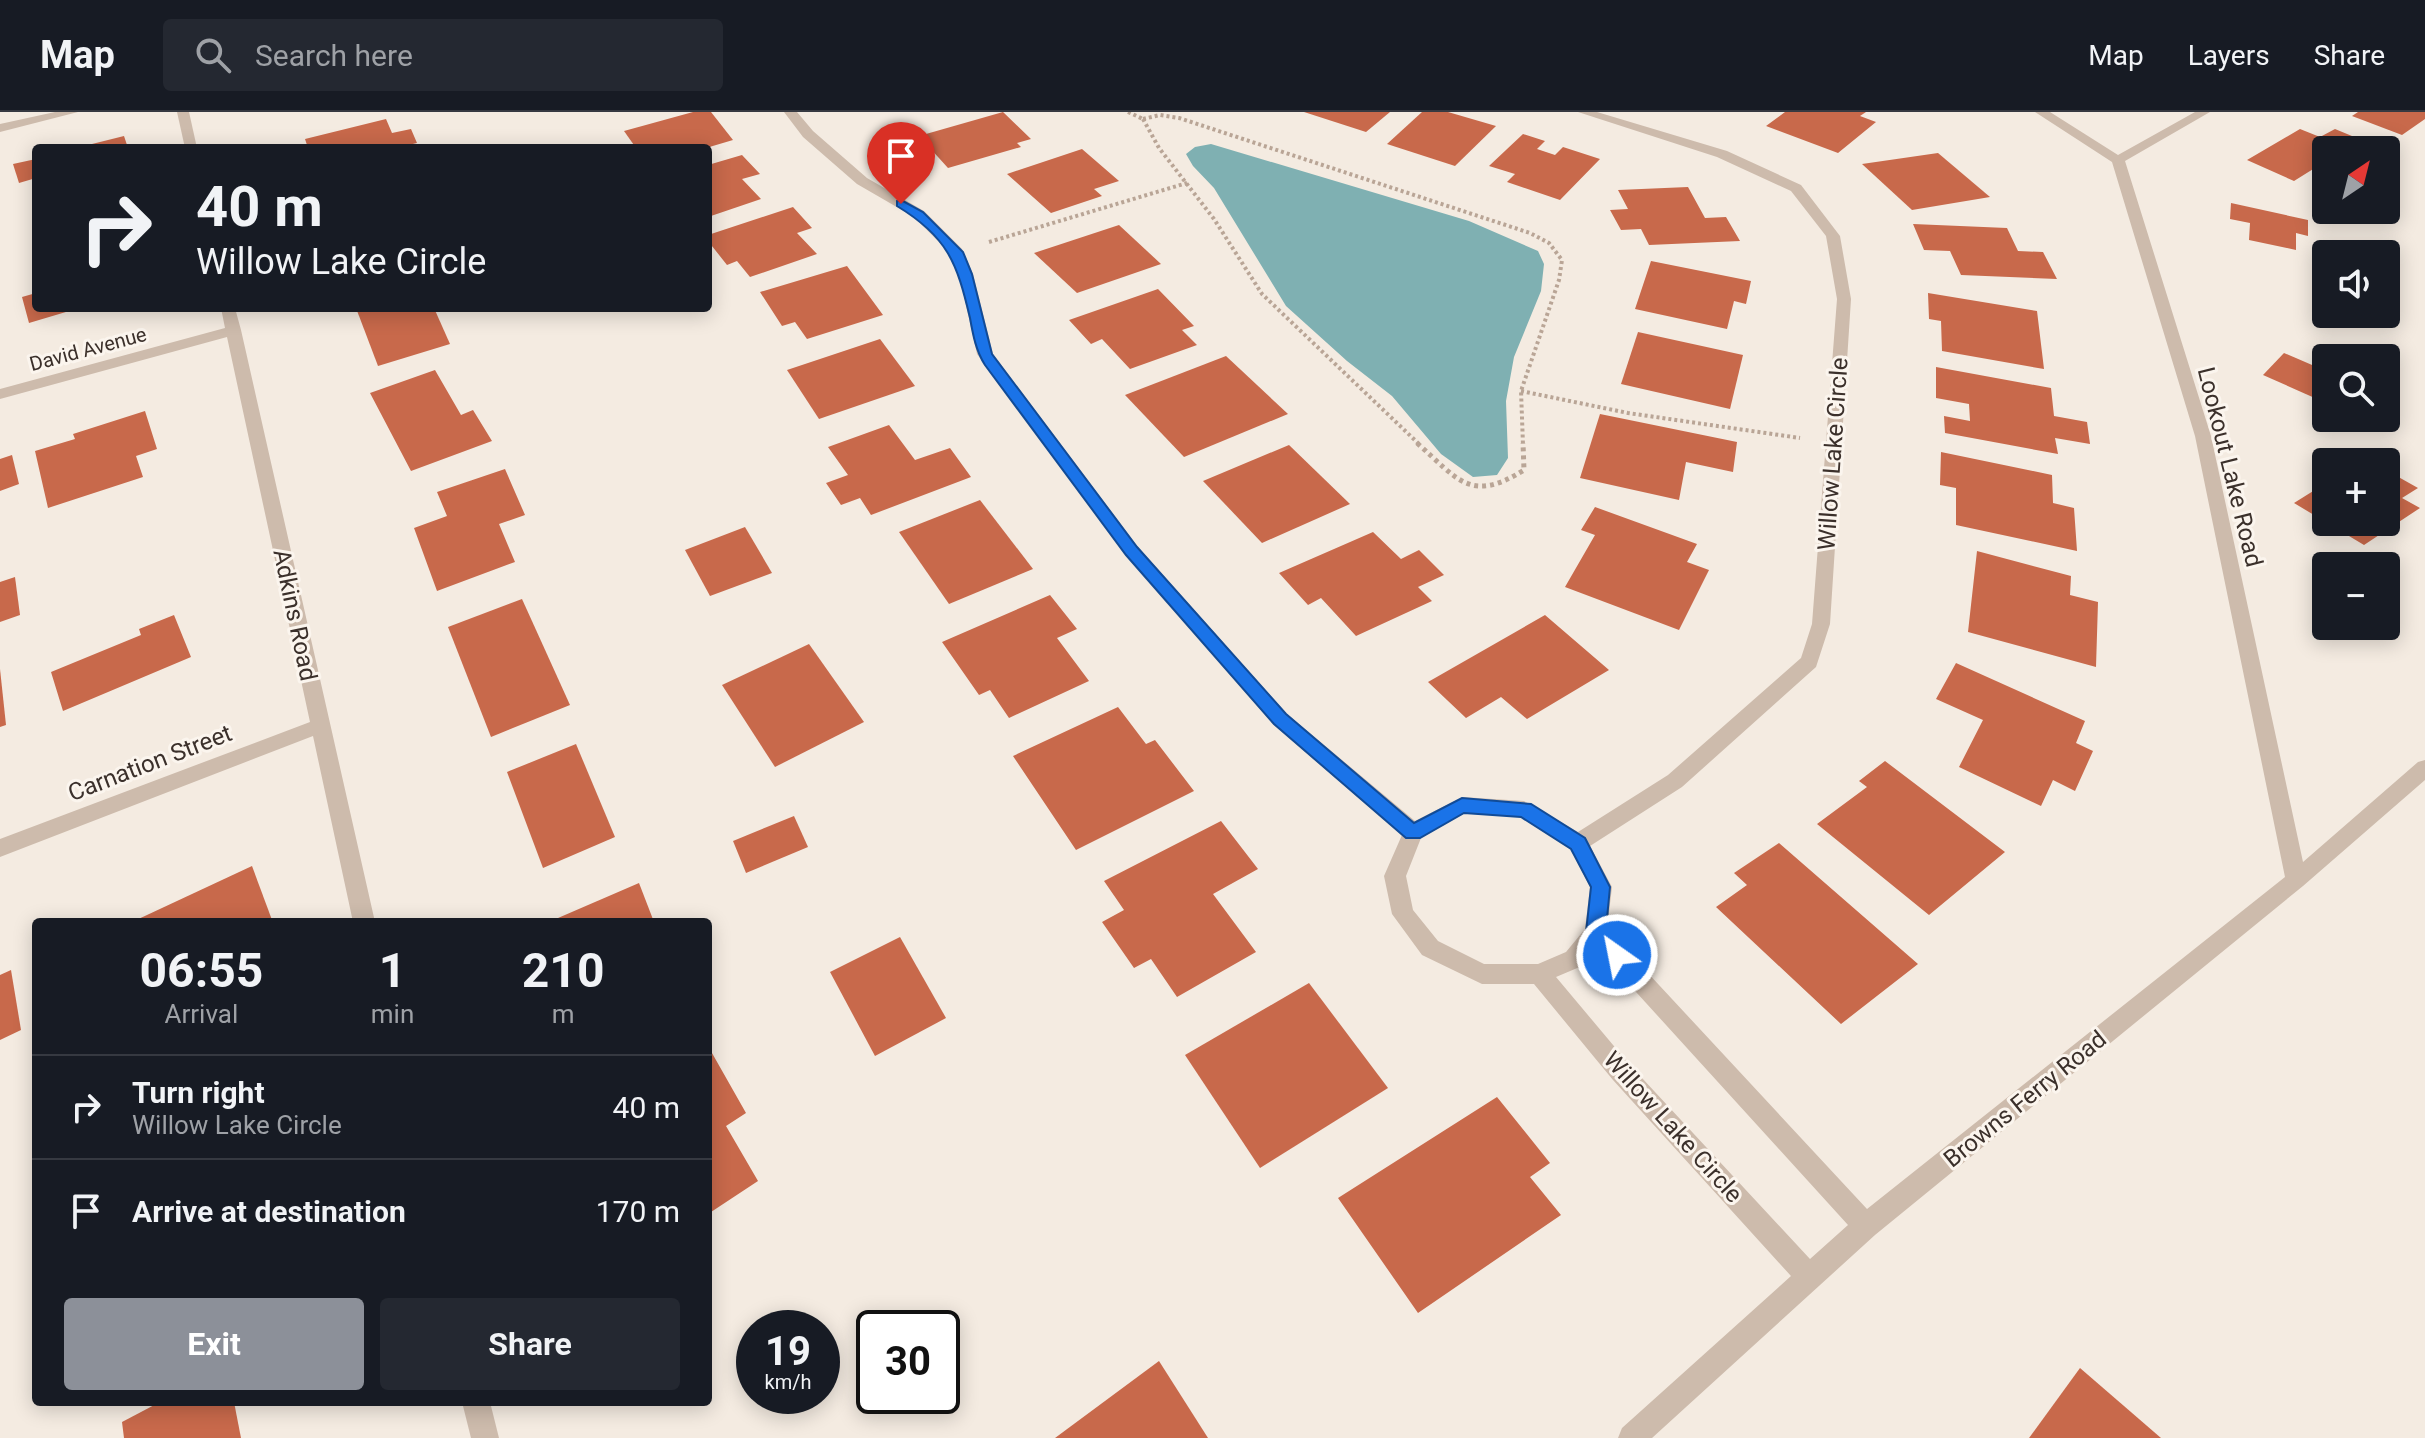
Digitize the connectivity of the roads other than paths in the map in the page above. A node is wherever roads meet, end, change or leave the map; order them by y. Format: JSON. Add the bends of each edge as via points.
{"nodes":[{"id":1,"x":72,"y":112,"type":"edge"},
{"id":2,"x":183,"y":112,"type":"edge"},
{"id":3,"x":790,"y":112,"type":"edge"},
{"id":4,"x":1584,"y":112,"type":"edge"},
{"id":5,"x":2041,"y":112,"type":"edge"},
{"id":6,"x":2204,"y":112,"type":"edge"},
{"id":7,"x":0,"y":128,"type":"edge"},
{"id":8,"x":190,"y":144,"type":"edge"},
{"id":9,"x":2118,"y":160,"type":"junction"},
{"id":10,"x":229,"y":312,"type":"edge"},
{"id":11,"x":234,"y":330,"type":"junction"},
{"id":12,"x":0,"y":394,"type":"edge"},
{"id":13,"x":319,"y":726,"type":"junction"},
{"id":14,"x":2425,"y":768,"type":"edge"},
{"id":15,"x":1413,"y":832,"type":"junction"},
{"id":16,"x":1578,"y":843,"type":"junction"},
{"id":17,"x":0,"y":848,"type":"edge"},
{"id":18,"x":2296,"y":880,"type":"junction"},
{"id":19,"x":363,"y":918,"type":"edge"},
{"id":20,"x":1596,"y":932,"type":"junction"},
{"id":21,"x":1539,"y":974,"type":"junction"},
{"id":22,"x":1866,"y":1226,"type":"junction"},
{"id":23,"x":1810,"y":1278,"type":"junction"},
{"id":24,"x":477,"y":1406,"type":"edge"},
{"id":25,"x":485,"y":1438,"type":"edge"},
{"id":26,"x":1632,"y":1438,"type":"edge"}],
"edges":[{"from":1,"to":7,"type":"street"},
{"from":2,"to":8,"type":"street"},
{"from":3,"to":15,"type":"street","via":[[862,181],[919,214],[957,252],[985,354],[1132,551],[1280,719]]},
{"from":4,"to":16,"type":"street","name":"Willow Lake Circle","via":[[1722,154],[1796,188],[1833,236],[1844,299],[1821,624],[1809,662],[1675,781]]},
{"from":5,"to":9,"type":"street"},
{"from":6,"to":9,"type":"street"},
{"from":9,"to":18,"type":"street","name":"Lookout Lake Road","via":[[2203,436]]},
{"from":10,"to":11,"type":"street","name":"Adkins Road"},
{"from":11,"to":12,"type":"street","name":"David Avenue"},
{"from":11,"to":13,"type":"street","name":"Adkins Road"},
{"from":13,"to":17,"type":"street","name":"Carnation Street"},
{"from":13,"to":19,"type":"street","name":"Adkins Road"},
{"from":14,"to":18,"type":"street","name":"Browns Ferry Road"},
{"from":15,"to":16,"type":"street","via":[[1462,805],[1524,809]]},
{"from":15,"to":21,"type":"street","via":[[1395,876],[1403,914],[1430,948],[1482,974]]},
{"from":16,"to":20,"type":"street","via":[[1601,887]]},
{"from":18,"to":22,"type":"street","name":"Browns Ferry Road"},
{"from":20,"to":21,"type":"street","via":[[1574,959]]},
{"from":20,"to":22,"type":"street"},
{"from":21,"to":23,"type":"street","name":"Willow Lake Circle","via":[[1621,1072]]},
{"from":22,"to":23,"type":"street","name":"Browns Ferry Road"},
{"from":23,"to":26,"type":"street","name":"Browns Ferry Road"},
{"from":24,"to":25,"type":"street"}]}
